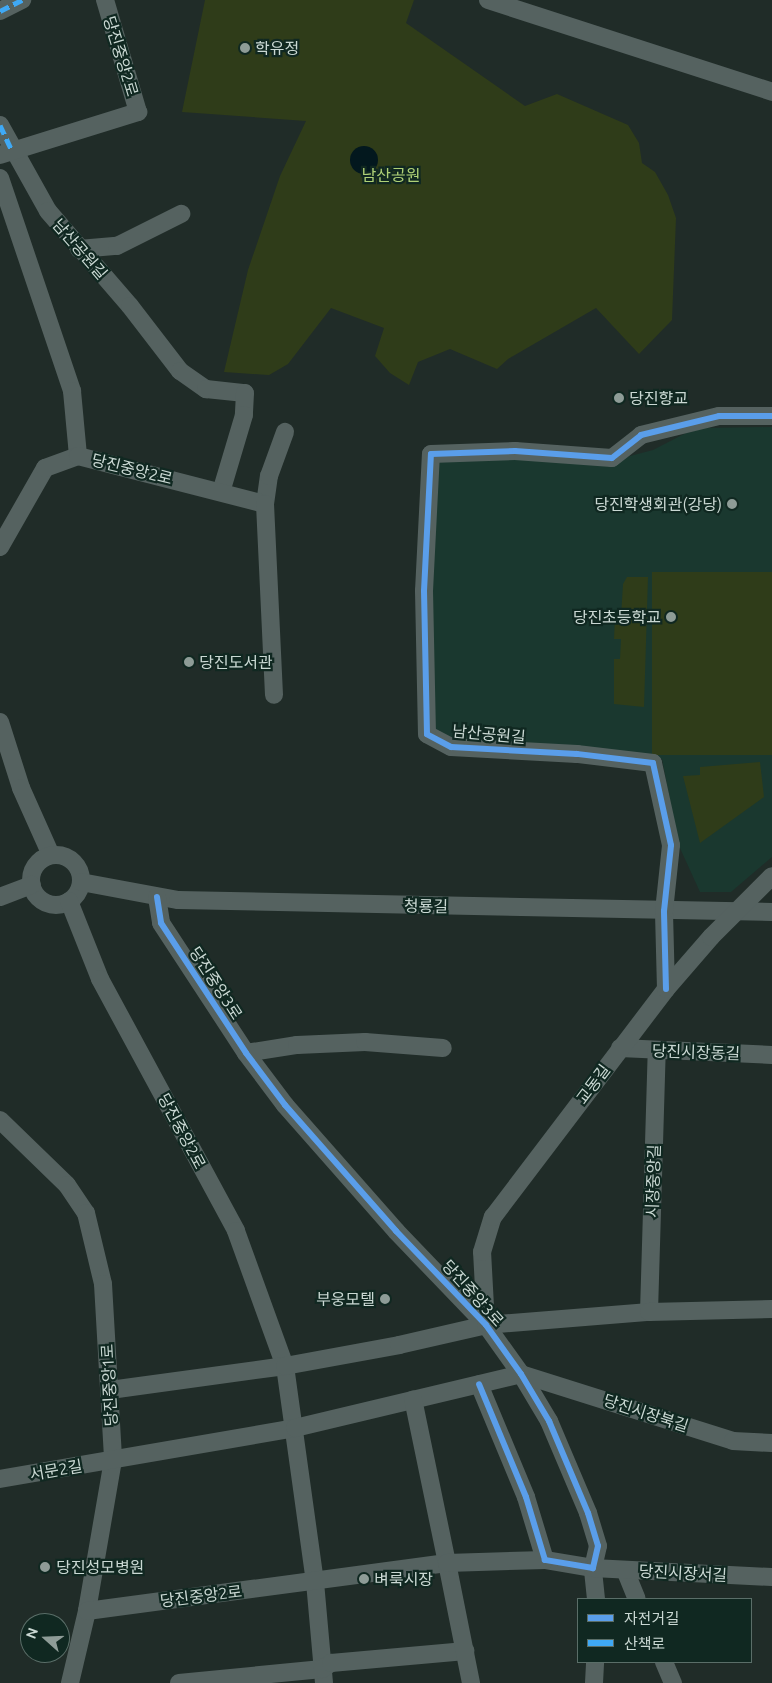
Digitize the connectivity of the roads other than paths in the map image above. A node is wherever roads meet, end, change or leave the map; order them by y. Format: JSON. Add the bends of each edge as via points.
{"nodes":[{"id":1,"x":22,"y":0,"type":"edge"},
{"id":2,"x":105,"y":0,"type":"edge"},
{"id":3,"x":488,"y":0,"type":"edge"},
{"id":4,"x":0,"y":11,"type":"edge"},
{"id":5,"x":772,"y":92,"type":"edge"},
{"id":6,"x":0,"y":125,"type":"edge"},
{"id":7,"x":6,"y":153,"type":"edge"},
{"id":8,"x":0,"y":178,"type":"edge"},
{"id":9,"x":181,"y":214,"type":"dead end"},
{"id":10,"x":79,"y":249,"type":"junction"},
{"id":11,"x":772,"y":416,"type":"edge"},
{"id":12,"x":285,"y":432,"type":"dead end"},
{"id":13,"x":78,"y":456,"type":"junction"},
{"id":14,"x":221,"y":492,"type":"junction"},
{"id":15,"x":265,"y":504,"type":"junction"},
{"id":16,"x":0,"y":547,"type":"edge"},
{"id":17,"x":274,"y":695,"type":"dead end"},
{"id":18,"x":0,"y":722,"type":"edge"},
{"id":19,"x":51,"y":855,"type":"junction"},
{"id":20,"x":772,"y":876,"type":"edge"},
{"id":21,"x":81,"y":882,"type":"junction"},
{"id":22,"x":32,"y":885,"type":"junction"},
{"id":23,"x":0,"y":897,"type":"edge"},
{"id":24,"x":157,"y":897,"type":"junction"},
{"id":25,"x":69,"y":901,"type":"junction"},
{"id":26,"x":664,"y":911,"type":"junction"},
{"id":27,"x":736,"y":911,"type":"junction"},
{"id":28,"x":772,"y":912,"type":"edge"},
{"id":29,"x":666,"y":989,"type":"junction"},
{"id":30,"x":443,"y":1048,"type":"dead end"},
{"id":31,"x":620,"y":1048,"type":"junction"},
{"id":32,"x":657,"y":1050,"type":"junction"},
{"id":33,"x":246,"y":1053,"type":"junction"},
{"id":34,"x":772,"y":1055,"type":"edge"},
{"id":35,"x":0,"y":1120,"type":"edge"},
{"id":36,"x":772,"y":1310,"type":"edge"},
{"id":37,"x":649,"y":1312,"type":"junction"},
{"id":38,"x":486,"y":1325,"type":"junction"},
{"id":39,"x":285,"y":1366,"type":"junction"},
{"id":40,"x":521,"y":1374,"type":"junction"},
{"id":41,"x":479,"y":1384,"type":"junction"},
{"id":42,"x":110,"y":1390,"type":"junction"},
{"id":43,"x":413,"y":1400,"type":"junction"},
{"id":44,"x":295,"y":1428,"type":"junction"},
{"id":45,"x":772,"y":1443,"type":"edge"},
{"id":46,"x":112,"y":1460,"type":"junction"},
{"id":47,"x":0,"y":1480,"type":"edge"},
{"id":48,"x":545,"y":1560,"type":"junction"},
{"id":49,"x":447,"y":1563,"type":"junction"},
{"id":50,"x":593,"y":1568,"type":"junction"},
{"id":51,"x":625,"y":1570,"type":"junction"},
{"id":52,"x":772,"y":1577,"type":"edge"},
{"id":53,"x":316,"y":1582,"type":"junction"},
{"id":54,"x":596,"y":1598,"type":"edge"},
{"id":55,"x":637,"y":1598,"type":"edge"},
{"id":56,"x":87,"y":1610,"type":"junction"},
{"id":57,"x":466,"y":1651,"type":"junction"},
{"id":58,"x":595,"y":1663,"type":"edge"},
{"id":59,"x":664,"y":1663,"type":"edge"},
{"id":60,"x":323,"y":1676,"type":"edge"},
{"id":61,"x":70,"y":1683,"type":"edge"},
{"id":62,"x":179,"y":1683,"type":"edge"},
{"id":63,"x":471,"y":1683,"type":"edge"},
{"id":64,"x":594,"y":1683,"type":"edge"},
{"id":65,"x":673,"y":1683,"type":"edge"}],
"edges":[{"from":1,"to":4,"type":"street"},
{"from":2,"to":7,"type":"street","name":"당진중앙2로","via":[[138,112]]},
{"from":3,"to":5,"type":"street"},
{"from":6,"to":7,"type":"street"},
{"from":7,"to":10,"type":"street","name":"남산공원길"},
{"from":8,"to":13,"type":"street","via":[[72,391]]},
{"from":9,"to":10,"type":"street","via":[[117,246]]},
{"from":10,"to":14,"type":"street","name":"남산공원길","via":[[130,306],[180,372],[206,389],[245,393],[244,415]]},
{"from":11,"to":26,"type":"street","name":"남산공원길","via":[[719,416],[641,435],[612,458],[515,452],[431,454],[424,591],[427,734],[451,747],[577,754],[653,763],[671,845]]},
{"from":12,"to":15,"type":"street","via":[[269,476]]},
{"from":13,"to":14,"type":"street","name":"당진중앙2로"},
{"from":13,"to":16,"type":"street","name":"당진중앙2로","via":[[45,468]]},
{"from":14,"to":15,"type":"street","name":"당진중앙2로"},
{"from":15,"to":17,"type":"street"},
{"from":18,"to":19,"type":"street","via":[[21,788]]},
{"from":19,"to":21,"type":"street","via":[[73,861]]},
{"from":19,"to":22,"type":"street","via":[[38,863],[31,877]]},
{"from":20,"to":27,"type":"street","name":"교동길"},
{"from":21,"to":24,"type":"street","name":"청룡길"},
{"from":21,"to":25,"type":"street"},
{"from":22,"to":23,"type":"street"},
{"from":22,"to":25,"type":"street","via":[[46,902],[62,904]]},
{"from":24,"to":26,"type":"street","name":"청룡길"},
{"from":24,"to":33,"type":"street","name":"당진중앙3로","via":[[161,923]]},
{"from":25,"to":39,"type":"street","name":"당진중앙2로","via":[[100,979],[236,1231]]},
{"from":26,"to":27,"type":"street","name":"청룡길"},
{"from":26,"to":29,"type":"street"},
{"from":27,"to":28,"type":"street","name":"청룡길"},
{"from":27,"to":29,"type":"street","name":"교동길"},
{"from":29,"to":31,"type":"street","name":"교동길"},
{"from":30,"to":33,"type":"street","via":[[365,1042],[297,1045]]},
{"from":31,"to":32,"type":"street","name":"당진시장동길"},
{"from":31,"to":38,"type":"street","name":"교동길","via":[[493,1217],[482,1252]]},
{"from":32,"to":34,"type":"street","name":"당진시장동길"},
{"from":32,"to":37,"type":"street","name":"시장중앙길"},
{"from":33,"to":38,"type":"street","name":"당진중앙3로","via":[[285,1105],[396,1231]]},
{"from":35,"to":42,"type":"street","name":"당진중앙1로","via":[[67,1185],[86,1213],[103,1284]]},
{"from":36,"to":37,"type":"street"},
{"from":37,"to":38,"type":"street"},
{"from":38,"to":39,"type":"street"},
{"from":38,"to":40,"type":"street","name":"당진중앙3로"},
{"from":39,"to":42,"type":"street"},
{"from":39,"to":44,"type":"street","name":"당진중앙2로","via":[[283,1370]]},
{"from":40,"to":41,"type":"street"},
{"from":40,"to":45,"type":"street","name":"당진시장북길","via":[[733,1441]]},
{"from":40,"to":50,"type":"street","name":"당진중앙3로","via":[[549,1421],[588,1513],[598,1546]]},
{"from":41,"to":43,"type":"street"},
{"from":41,"to":48,"type":"street","via":[[526,1497]]},
{"from":42,"to":46,"type":"street","name":"당진중앙1로"},
{"from":43,"to":44,"type":"street"},
{"from":43,"to":49,"type":"street"},
{"from":44,"to":46,"type":"street"},
{"from":44,"to":53,"type":"street","name":"당진중앙2로"},
{"from":46,"to":47,"type":"street","name":"서문2길"},
{"from":46,"to":56,"type":"street","name":"당진중앙1로"},
{"from":48,"to":49,"type":"street"},
{"from":48,"to":50,"type":"street"},
{"from":49,"to":53,"type":"street","name":"당진중앙2로"},
{"from":49,"to":57,"type":"street"},
{"from":50,"to":51,"type":"street","name":"당진시장서길"},
{"from":50,"to":54,"type":"street","name":"당진중앙3로"},
{"from":51,"to":52,"type":"street","name":"당진시장서길"},
{"from":51,"to":55,"type":"street"},
{"from":53,"to":56,"type":"street","name":"당진중앙2로"},
{"from":53,"to":60,"type":"street","name":"당진중앙2로"},
{"from":56,"to":61,"type":"street","name":"당진중앙1로"},
{"from":57,"to":60,"type":"street","via":[[331,1663]]},
{"from":57,"to":63,"type":"street"},
{"from":58,"to":64,"type":"street"},
{"from":59,"to":65,"type":"street"},
{"from":60,"to":62,"type":"street"}]}
